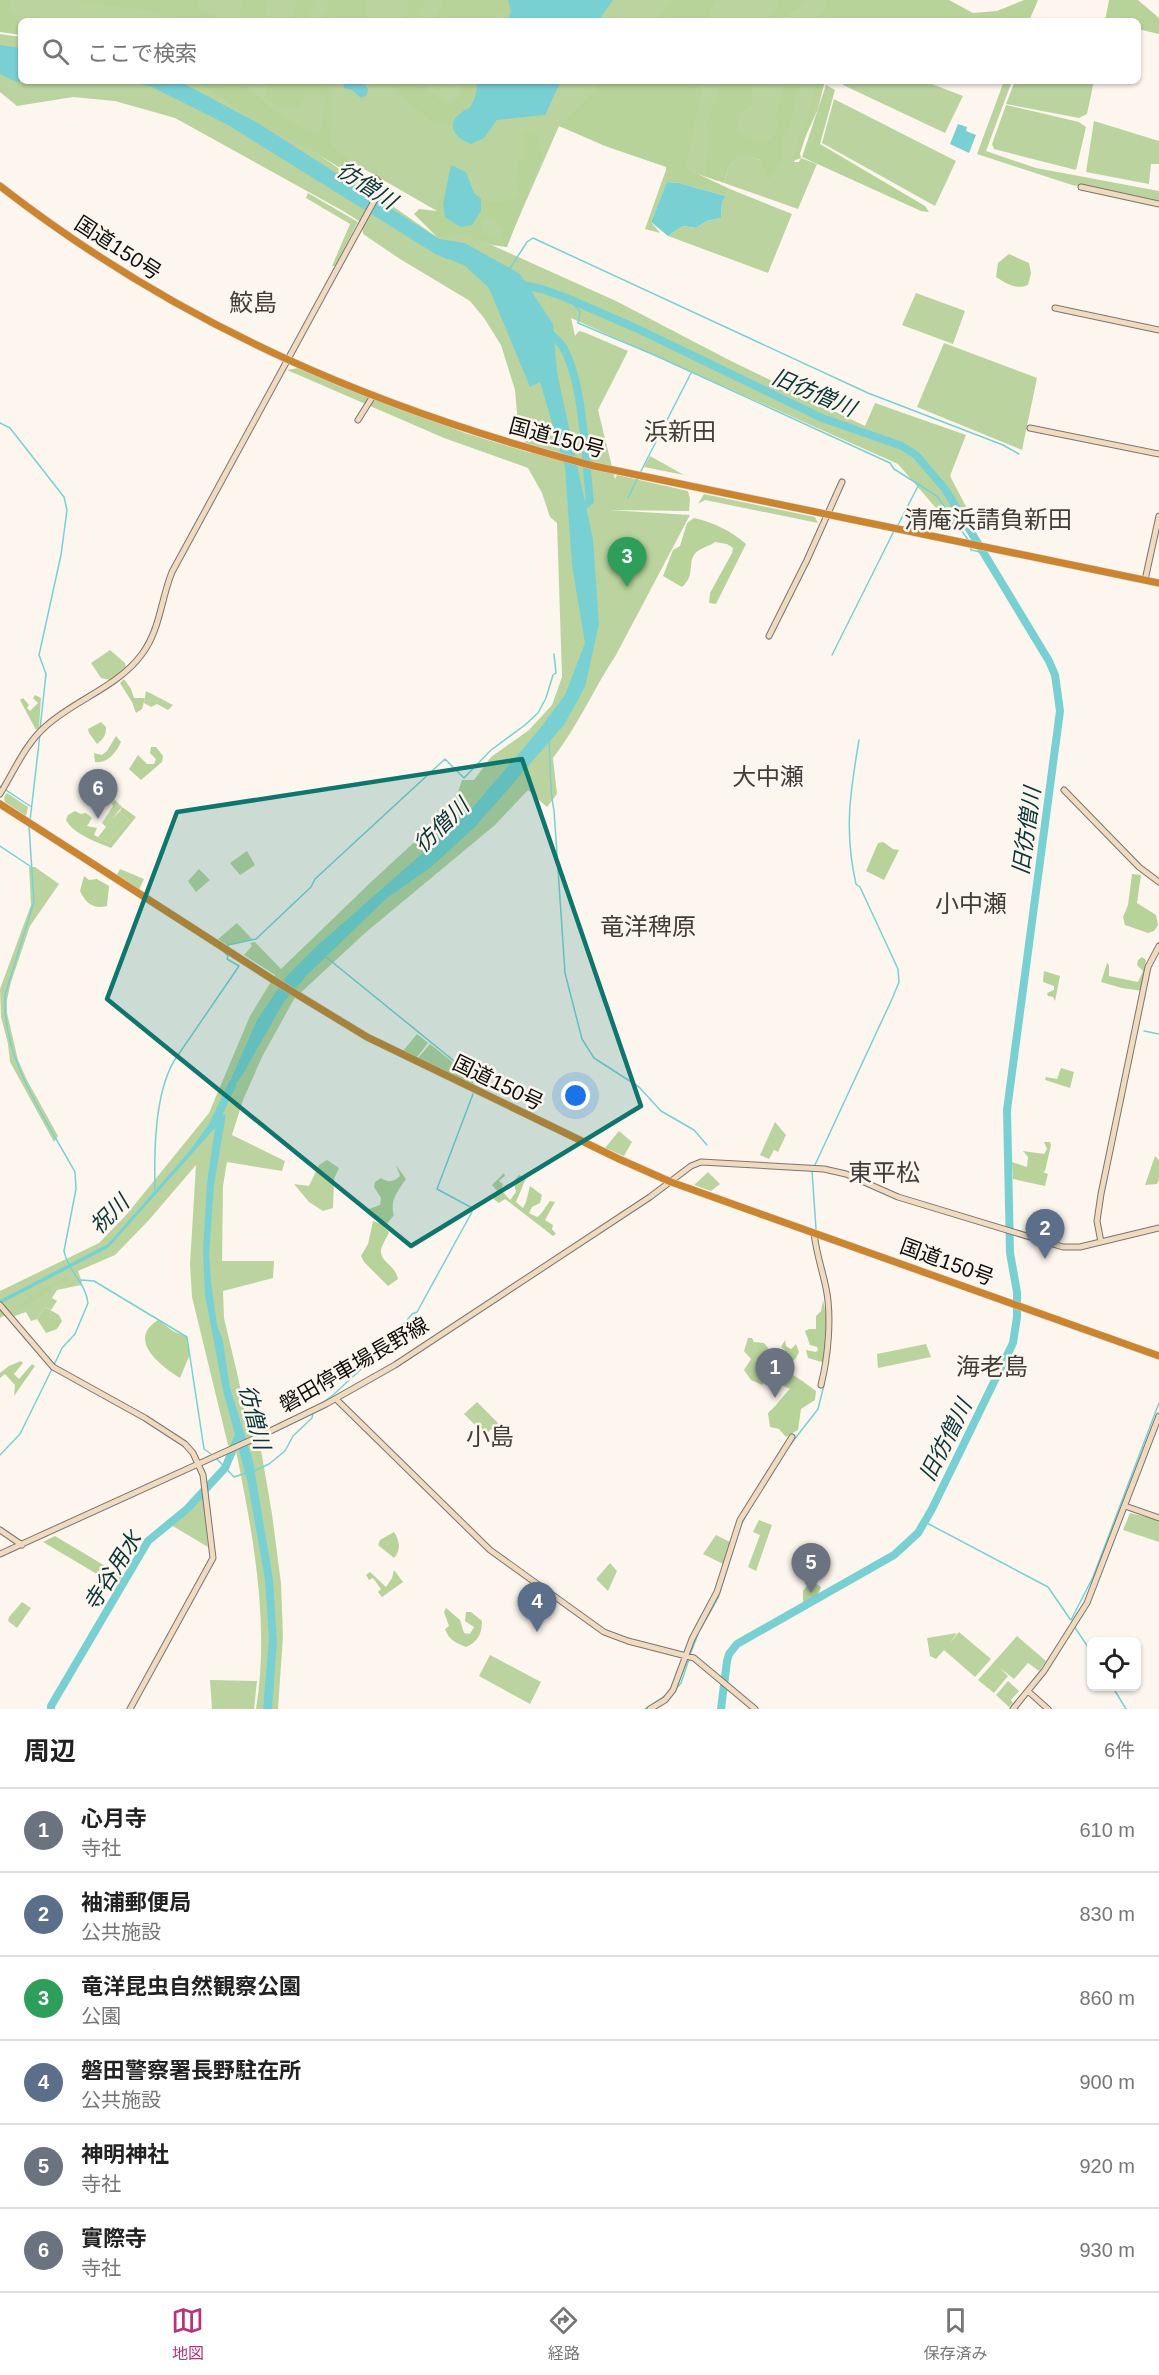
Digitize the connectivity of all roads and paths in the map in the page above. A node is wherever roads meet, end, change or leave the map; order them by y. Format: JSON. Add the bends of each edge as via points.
{"nodes":[{"id":1,"x":375,"y":179,"type":"dead end"},
{"id":2,"x":0,"y":186,"type":"edge"},
{"id":3,"x":1081,"y":187,"type":"dead end"},
{"id":4,"x":1159,"y":204,"type":"edge"},
{"id":5,"x":1056,"y":308,"type":"dead end"},
{"id":6,"x":1159,"y":330,"type":"edge"},
{"id":7,"x":287,"y":360,"type":"junction"},
{"id":8,"x":373,"y":396,"type":"junction"},
{"id":9,"x":358,"y":420,"type":"dead end"},
{"id":10,"x":1030,"y":428,"type":"dead end"},
{"id":11,"x":1159,"y":454,"type":"edge"},
{"id":12,"x":843,"y":482,"type":"dead end"},
{"id":13,"x":828,"y":515,"type":"junction"},
{"id":14,"x":1159,"y":516,"type":"edge"},
{"id":15,"x":1145,"y":580,"type":"junction"},
{"id":16,"x":1159,"y":583,"type":"edge"},
{"id":17,"x":769,"y":636,"type":"dead end"},
{"id":18,"x":1064,"y":790,"type":"dead end"},
{"id":19,"x":0,"y":794,"type":"edge"},
{"id":20,"x":0,"y":804,"type":"edge"},
{"id":21,"x":1159,"y":882,"type":"edge"},
{"id":22,"x":1159,"y":946,"type":"edge"},
{"id":23,"x":671,"y":1182,"type":"junction"},
{"id":24,"x":1159,"y":1228,"type":"edge"},
{"id":25,"x":814,"y":1233,"type":"junction"},
{"id":26,"x":1101,"y":1242,"type":"junction"},
{"id":27,"x":2,"y":1310,"type":"edge"},
{"id":28,"x":1159,"y":1356,"type":"edge"},
{"id":29,"x":821,"y":1385,"type":"dead end"},
{"id":30,"x":336,"y":1399,"type":"junction"},
{"id":31,"x":1159,"y":1416,"type":"edge"},
{"id":32,"x":792,"y":1437,"type":"dead end"},
{"id":33,"x":198,"y":1463,"type":"junction"},
{"id":34,"x":1125,"y":1506,"type":"junction"},
{"id":35,"x":1159,"y":1518,"type":"edge"},
{"id":36,"x":0,"y":1530,"type":"edge"},
{"id":37,"x":22,"y":1545,"type":"junction"},
{"id":38,"x":0,"y":1554,"type":"edge"},
{"id":39,"x":686,"y":1655,"type":"junction"},
{"id":40,"x":1029,"y":1692,"type":"junction"},
{"id":41,"x":130,"y":1709,"type":"edge"},
{"id":42,"x":650,"y":1709,"type":"edge"},
{"id":43,"x":755,"y":1709,"type":"edge"},
{"id":44,"x":1013,"y":1709,"type":"edge"},
{"id":45,"x":1048,"y":1709,"type":"edge"}],
"edges":[{"from":1,"to":7,"type":"street","via":[[381,188]]},
{"from":2,"to":7,"type":"highway","name":"国道150号","via":[[104,261],[206,321]]},
{"from":3,"to":4,"type":"street"},
{"from":5,"to":6,"type":"street"},
{"from":7,"to":8,"type":"highway","name":"国道150号"},
{"from":7,"to":19,"type":"street","via":[[172,572],[145,649],[118,678],[44,728]]},
{"from":8,"to":9,"type":"street"},
{"from":8,"to":13,"type":"highway","name":"国道150号","via":[[454,426],[594,466]]},
{"from":10,"to":11,"type":"street"},
{"from":12,"to":13,"type":"street"},
{"from":13,"to":15,"type":"highway","name":"国道150号"},
{"from":13,"to":17,"type":"street"},
{"from":14,"to":15,"type":"street"},
{"from":15,"to":16,"type":"highway","name":"国道150号"},
{"from":18,"to":21,"type":"street","via":[[1139,867]]},
{"from":20,"to":23,"type":"highway","name":"国道150号","via":[[367,1038]]},
{"from":22,"to":26,"type":"street","via":[[1148,967],[1101,1194]]},
{"from":23,"to":25,"type":"highway","name":"国道150号"},
{"from":23,"to":26,"type":"street","name":"磐田停車場長野線","via":[[702,1161],[825,1169],[898,1197],[1055,1245],[1075,1247]]},
{"from":23,"to":30,"type":"street","name":"磐田停車場長野線","via":[[395,1365]]},
{"from":24,"to":26,"type":"street","name":"磐田停車場長野線"},
{"from":25,"to":28,"type":"highway","name":"国道150号"},
{"from":25,"to":29,"type":"street","via":[[826,1290],[826,1364]]},
{"from":27,"to":33,"type":"street","via":[[53,1368],[185,1444]]},
{"from":30,"to":33,"type":"street","name":"磐田停車場長野線"},
{"from":30,"to":39,"type":"street","via":[[490,1550],[604,1632]]},
{"from":31,"to":34,"type":"street"},
{"from":32,"to":39,"type":"street","via":[[740,1520],[717,1593]]},
{"from":33,"to":37,"type":"street","name":"磐田停車場長野線"},
{"from":33,"to":41,"type":"street","via":[[213,1558]]},
{"from":34,"to":35,"type":"street"},
{"from":34,"to":40,"type":"street","via":[[1083,1609]]},
{"from":36,"to":37,"type":"street"},
{"from":37,"to":38,"type":"street","name":"磐田停車場長野線"},
{"from":39,"to":42,"type":"street","via":[[673,1690]]},
{"from":39,"to":43,"type":"street","via":[[705,1665]]},
{"from":40,"to":44,"type":"street"},
{"from":40,"to":45,"type":"street"}]}
